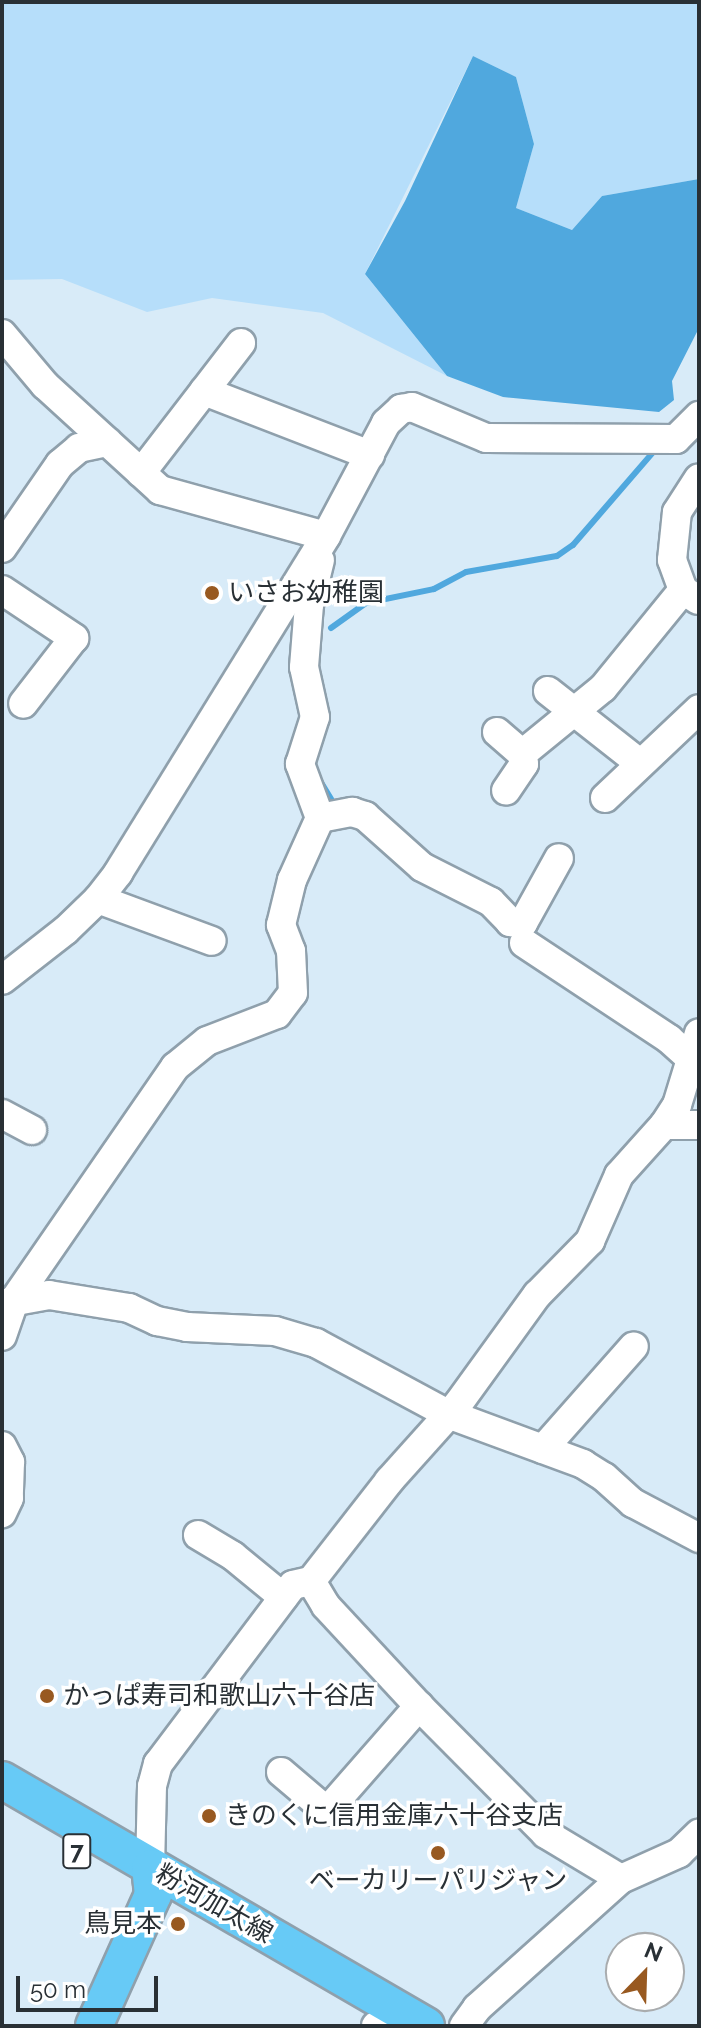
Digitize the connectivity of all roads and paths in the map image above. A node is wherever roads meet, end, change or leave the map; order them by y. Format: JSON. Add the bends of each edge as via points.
{"nodes":[{"id":1,"x":2,"y":334,"type":"edge"},
{"id":2,"x":241,"y":343,"type":"dead end"},
{"id":3,"x":204,"y":391,"type":"junction"},
{"id":4,"x":699,"y":416,"type":"edge"},
{"id":5,"x":676,"y":439,"type":"junction"},
{"id":6,"x":107,"y":442,"type":"junction"},
{"id":7,"x":370,"y":455,"type":"junction"},
{"id":8,"x":699,"y":469,"type":"edge"},
{"id":9,"x":141,"y":473,"type":"junction"},
{"id":10,"x":699,"y":478,"type":"edge"},
{"id":11,"x":326,"y":536,"type":"junction"},
{"id":12,"x":2,"y":548,"type":"edge"},
{"id":13,"x":2,"y":590,"type":"edge"},
{"id":14,"x":691,"y":595,"type":"edge"},
{"id":15,"x":548,"y":691,"type":"dead end"},
{"id":16,"x":23,"y":704,"type":"dead end"},
{"id":17,"x":699,"y":709,"type":"edge"},
{"id":18,"x":575,"y":712,"type":"junction"},
{"id":19,"x":497,"y":732,"type":"dead end"},
{"id":20,"x":522,"y":754,"type":"junction"},
{"id":21,"x":633,"y":758,"type":"dead end"},
{"id":22,"x":506,"y":791,"type":"dead end"},
{"id":23,"x":605,"y":798,"type":"dead end"},
{"id":24,"x":320,"y":818,"type":"junction"},
{"id":25,"x":559,"y":858,"type":"dead end"},
{"id":26,"x":98,"y":899,"type":"junction"},
{"id":27,"x":212,"y":941,"type":"dead end"},
{"id":28,"x":524,"y":943,"type":"dead end"},
{"id":29,"x":2,"y":980,"type":"edge"},
{"id":30,"x":694,"y":1045,"type":"edge"},
{"id":31,"x":2,"y":1114,"type":"edge"},
{"id":32,"x":664,"y":1125,"type":"junction"},
{"id":33,"x":699,"y":1125,"type":"edge"},
{"id":34,"x":32,"y":1130,"type":"dead end"},
{"id":35,"x":8,"y":1302,"type":"edge"},
{"id":36,"x":2,"y":1336,"type":"edge"},
{"id":37,"x":634,"y":1346,"type":"dead end"},
{"id":38,"x":448,"y":1414,"type":"junction"},
{"id":39,"x":2,"y":1446,"type":"edge"},
{"id":40,"x":543,"y":1449,"type":"junction"},
{"id":41,"x":2,"y":1513,"type":"edge"},
{"id":42,"x":198,"y":1535,"type":"dead end"},
{"id":43,"x":699,"y":1538,"type":"edge"},
{"id":44,"x":311,"y":1581,"type":"junction"},
{"id":45,"x":283,"y":1597,"type":"junction"},
{"id":46,"x":419,"y":1706,"type":"junction"},
{"id":47,"x":281,"y":1772,"type":"dead end"},
{"id":48,"x":2,"y":1780,"type":"edge"},
{"id":49,"x":2,"y":1806,"type":"edge"},
{"id":50,"x":699,"y":1834,"type":"edge"},
{"id":51,"x":621,"y":1879,"type":"junction"},
{"id":52,"x":152,"y":1881,"type":"junction"},
{"id":53,"x":94,"y":2026,"type":"edge"},
{"id":54,"x":377,"y":2026,"type":"edge"},
{"id":55,"x":426,"y":2026,"type":"edge"},
{"id":56,"x":464,"y":2026,"type":"edge"}],
"edges":[{"from":1,"to":6,"type":"street","via":[[45,385]]},
{"from":2,"to":3,"type":"street"},
{"from":3,"to":7,"type":"street"},
{"from":3,"to":9,"type":"street"},
{"from":4,"to":5,"type":"street"},
{"from":5,"to":7,"type":"street","via":[[486,438],[412,407],[401,409],[386,423]]},
{"from":5,"to":8,"type":"street"},
{"from":6,"to":9,"type":"street"},
{"from":6,"to":12,"type":"street","via":[[79,448],[60,464]]},
{"from":7,"to":11,"type":"street"},
{"from":9,"to":11,"type":"street","via":[[160,490]]},
{"from":10,"to":14,"type":"street","via":[[677,512],[672,560]]},
{"from":11,"to":24,"type":"street","via":[[309,605],[304,667],[315,717],[300,764]]},
{"from":11,"to":26,"type":"street","via":[[193,756]]},
{"from":13,"to":16,"type":"street","via":[[74,638]]},
{"from":14,"to":18,"type":"street"},
{"from":15,"to":18,"type":"street"},
{"from":17,"to":23,"type":"street"},
{"from":18,"to":20,"type":"street"},
{"from":18,"to":21,"type":"street"},
{"from":19,"to":20,"type":"street"},
{"from":20,"to":22,"type":"street","via":[[524,764]]},
{"from":24,"to":25,"type":"street","via":[[352,812],[365,816],[422,867],[491,902],[510,922],[523,923]]},
{"from":24,"to":35,"type":"street","via":[[292,880],[281,925],[293,971],[287,1006],[207,1041],[175,1067]]},
{"from":26,"to":27,"type":"street"},
{"from":26,"to":29,"type":"street"},
{"from":28,"to":30,"type":"street","via":[[669,1039]]},
{"from":30,"to":32,"type":"street","via":[[677,1105]]},
{"from":31,"to":34,"type":"street"},
{"from":32,"to":33,"type":"street"},
{"from":32,"to":38,"type":"street","via":[[619,1175],[590,1241],[537,1295]]},
{"from":35,"to":36,"type":"street"},
{"from":35,"to":38,"type":"street","via":[[49,1295],[129,1308],[187,1327],[292,1335]]},
{"from":37,"to":40,"type":"street"},
{"from":38,"to":40,"type":"street"},
{"from":38,"to":44,"type":"street"},
{"from":39,"to":41,"type":"street","via":[[10,1462],[9,1498]]},
{"from":40,"to":43,"type":"street","via":[[583,1464],[633,1503]]},
{"from":42,"to":45,"type":"street"},
{"from":44,"to":45,"type":"street","via":[[293,1585]]},
{"from":44,"to":46,"type":"street","via":[[326,1606]]},
{"from":45,"to":52,"type":"street","via":[[158,1764],[152,1786]]},
{"from":46,"to":47,"type":"street","via":[[327,1811]]},
{"from":46,"to":51,"type":"street","via":[[546,1834]]},
{"from":48,"to":52,"type":"main road","name":"粉河加太線","number":"7"},
{"from":49,"to":52,"type":"main road","name":"粉河加太線","number":"7"},
{"from":50,"to":51,"type":"street","via":[[679,1853]]},
{"from":51,"to":56,"type":"street","via":[[488,1998]]},
{"from":52,"to":53,"type":"main road"},
{"from":52,"to":54,"type":"main road","name":"粉河加太線","number":"7"},
{"from":52,"to":55,"type":"main road","name":"粉河加太線","number":"7"}]}
